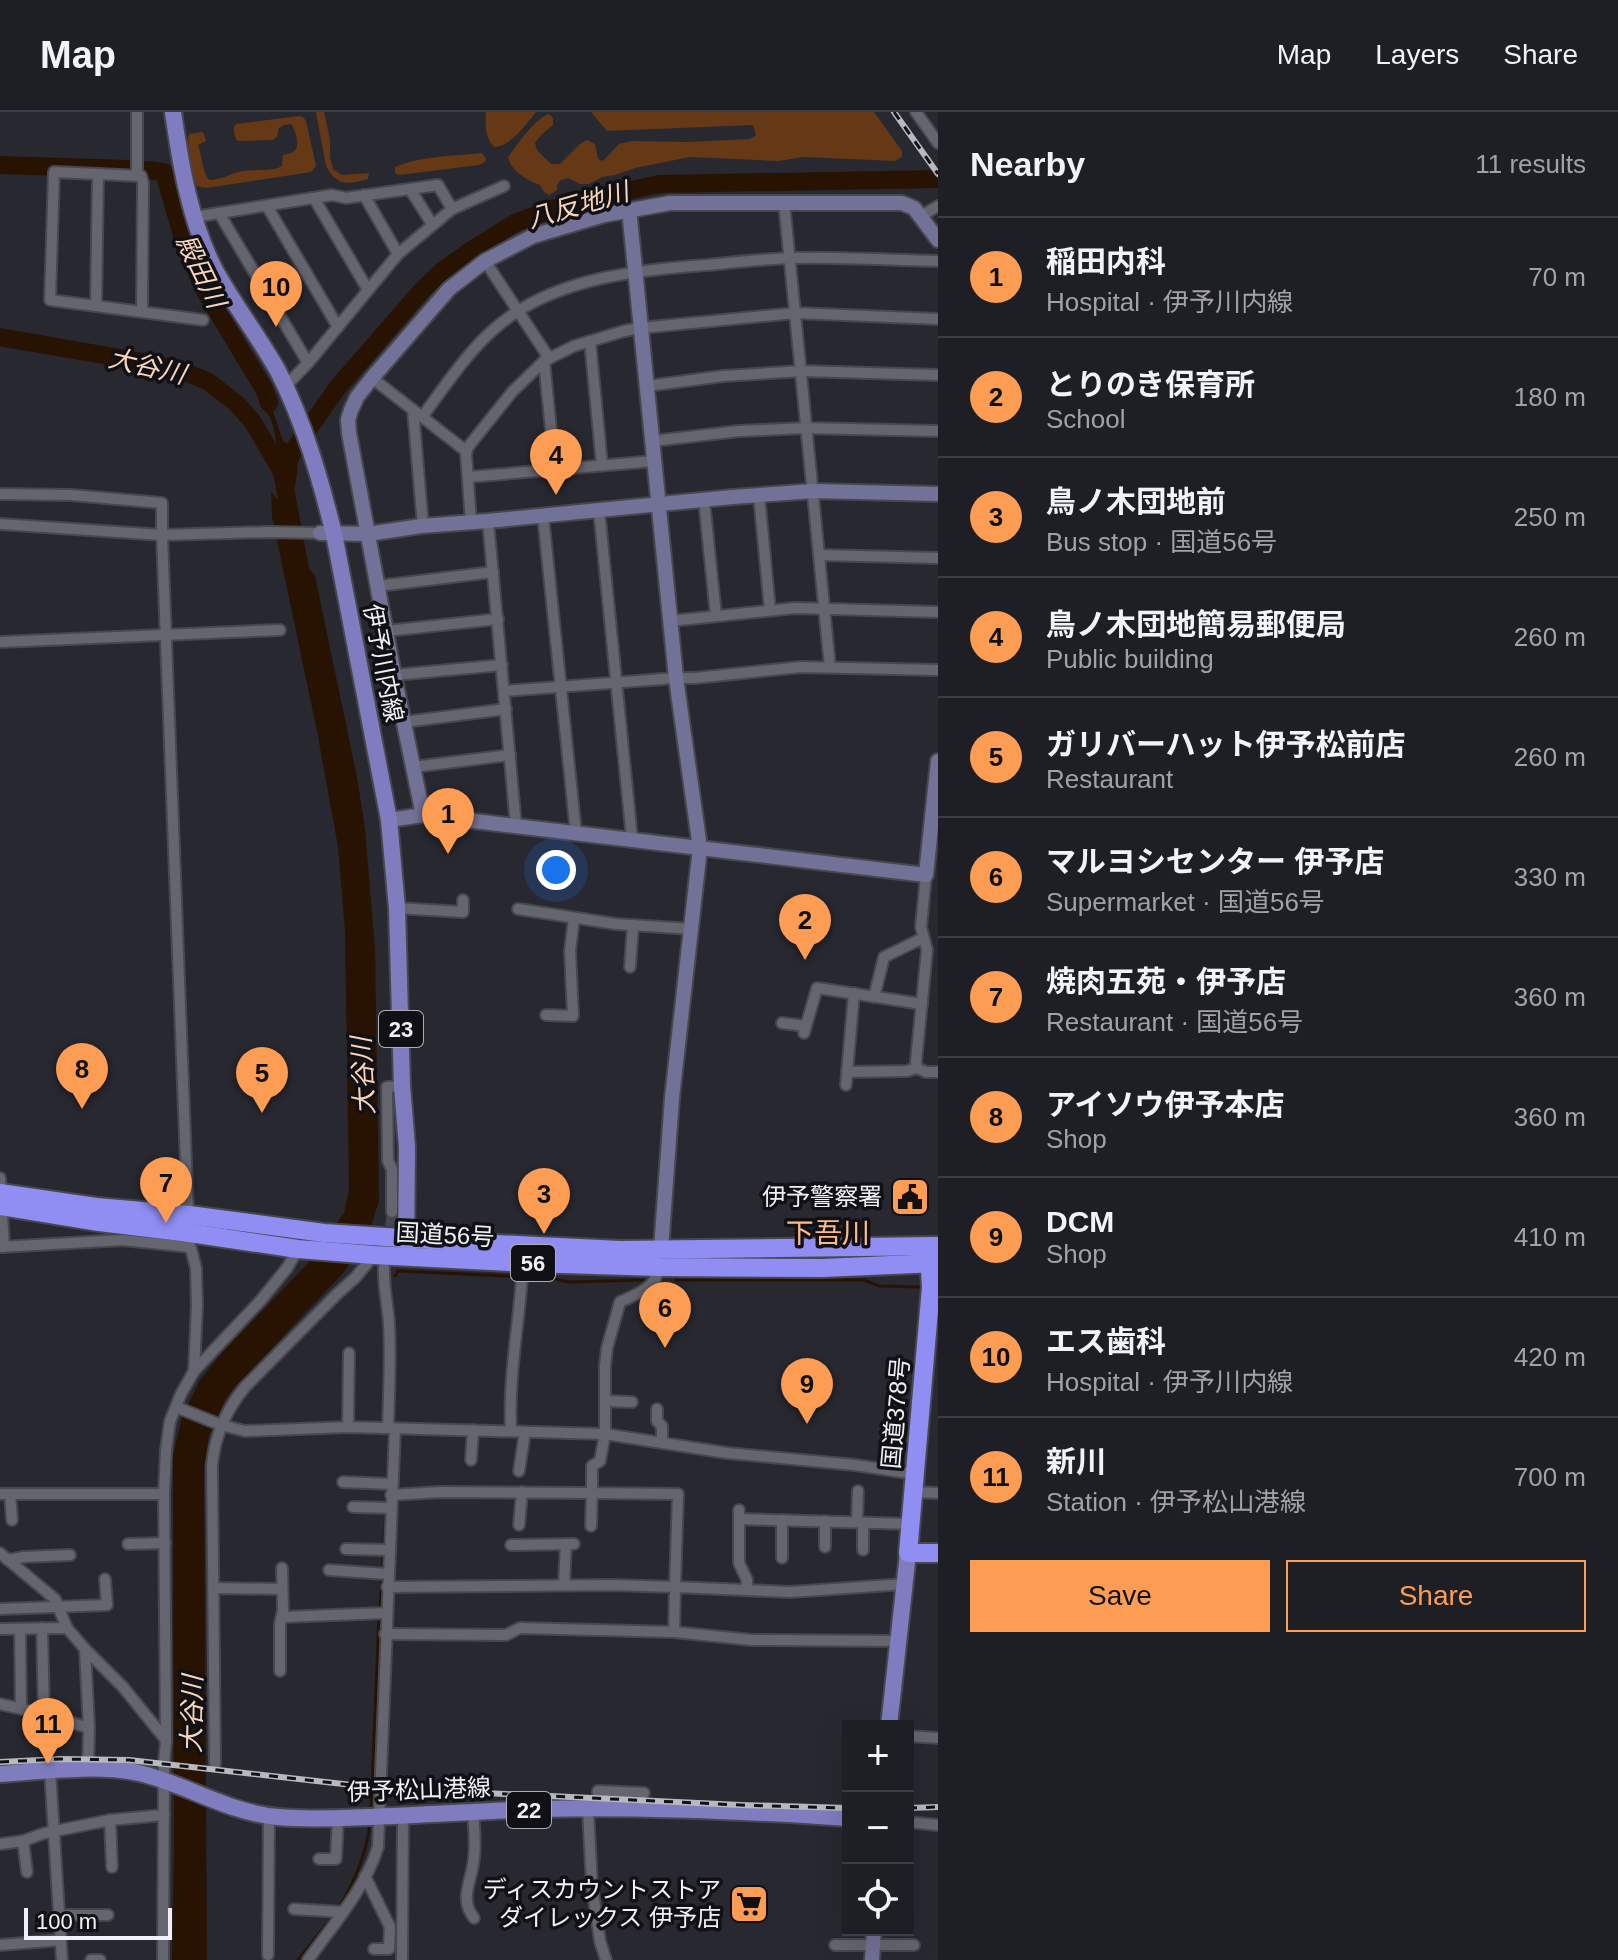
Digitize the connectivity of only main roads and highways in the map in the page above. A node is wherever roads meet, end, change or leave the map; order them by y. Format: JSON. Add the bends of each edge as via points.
{"nodes":[{"id":1,"x":173,"y":112,"type":"edge"},
{"id":2,"x":0,"y":1193,"type":"edge"},
{"id":3,"x":0,"y":1206,"type":"edge"},
{"id":4,"x":190,"y":1231,"type":"junction"},
{"id":5,"x":394,"y":1242,"type":"junction"},
{"id":6,"x":934,"y":1255,"type":"edge"},
{"id":7,"x":660,"y":1258,"type":"junction"},
{"id":8,"x":935,"y":1288,"type":"edge"},
{"id":9,"x":908,"y":1553,"type":"junction"},
{"id":10,"x":938,"y":1553,"type":"edge"},
{"id":11,"x":890,"y":1720,"type":"edge"},
{"id":12,"x":0,"y":1774,"type":"edge"},
{"id":13,"x":842,"y":1818,"type":"edge"}],
"edges":[{"from":1,"to":5,"type":"main road","name":"伊予川内線","number":"23","via":[[182,172],[207,253],[285,387],[316,466],[389,820],[407,1147]]},
{"from":2,"to":4,"type":"highway","name":"国道56号","number":"56","via":[[96,1207]]},
{"from":3,"to":4,"type":"highway","name":"国道56号","number":"56"},
{"from":4,"to":5,"type":"highway","name":"国道56号","number":"56","via":[[324,1233]]},
{"from":4,"to":5,"type":"highway","name":"国道56号","number":"56","via":[[374,1259]]},
{"from":5,"to":7,"type":"highway","name":"国道56号","number":"56","via":[[620,1250]]},
{"from":5,"to":7,"type":"highway","name":"国道56号","number":"56","via":[[523,1263]]},
{"from":6,"to":7,"type":"highway","name":"国道56号","number":"56","via":[[822,1268]]},
{"from":6,"to":8,"type":"highway","name":"国道378号"},
{"from":8,"to":9,"type":"highway","name":"国道378号"},
{"from":9,"to":10,"type":"highway"},
{"from":9,"to":11,"type":"main road"},
{"from":12,"to":13,"type":"main road","name":"伊予松山港線","number":"22","via":[[124,1771],[240,1809],[299,1818],[593,1809]]}]}
